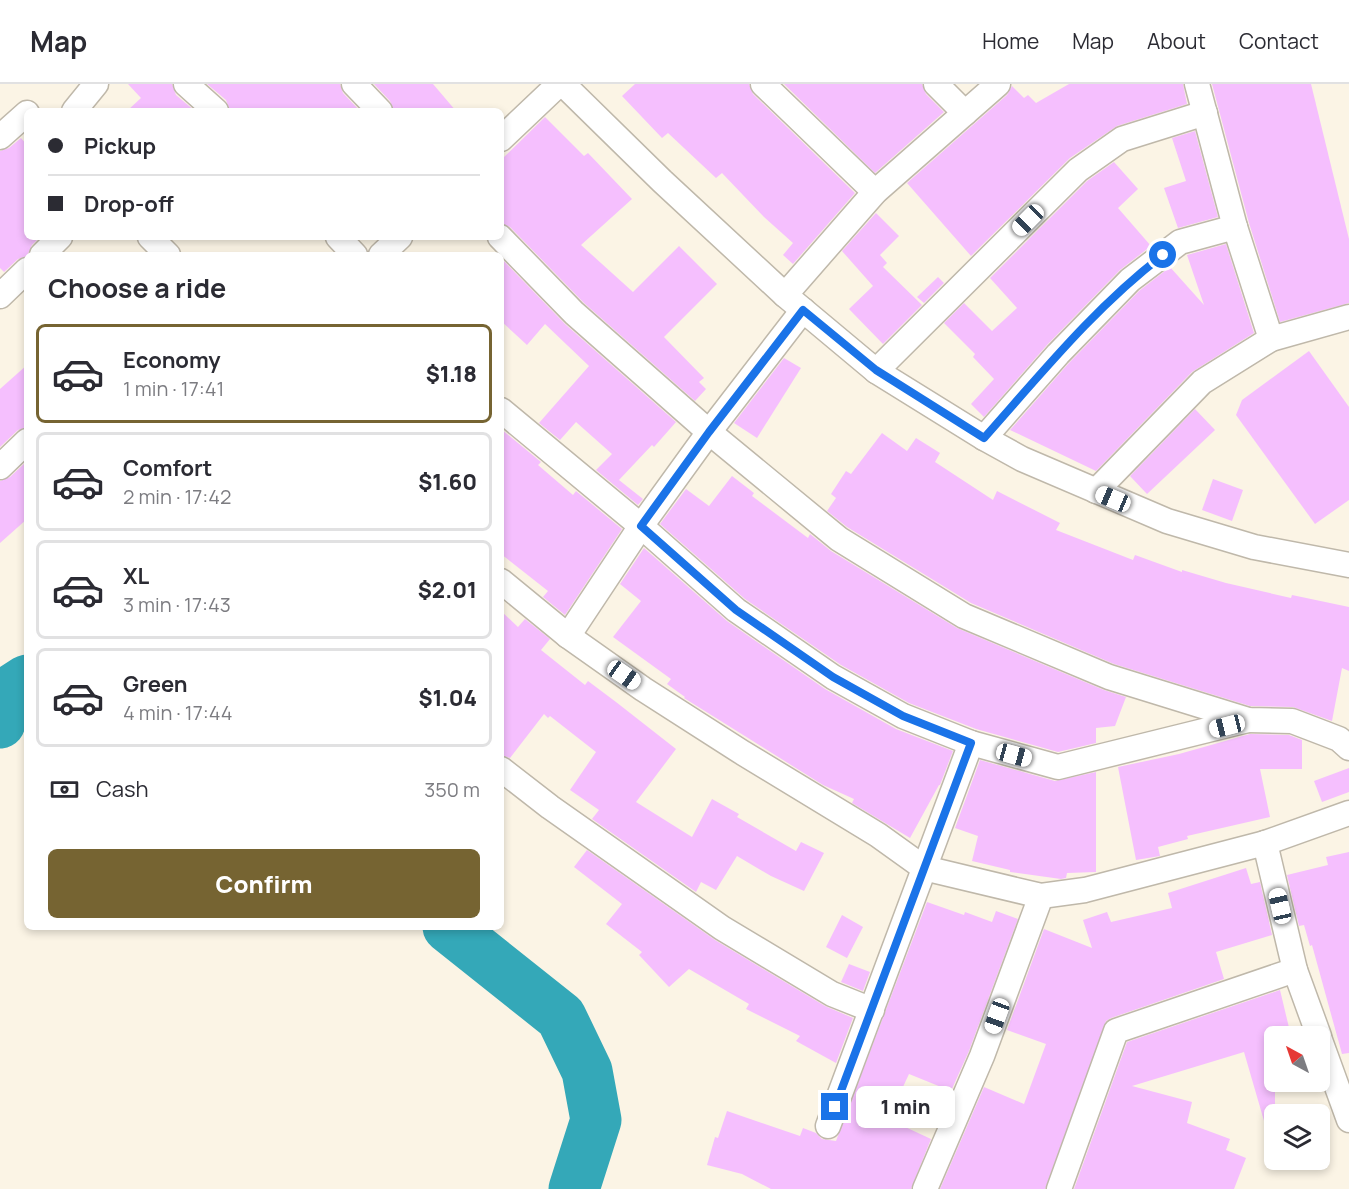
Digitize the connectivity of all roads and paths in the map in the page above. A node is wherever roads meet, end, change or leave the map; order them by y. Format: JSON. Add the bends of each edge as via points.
{"nodes":[{"id":1,"x":96,"y":84,"type":"edge"},
{"id":2,"x":186,"y":84,"type":"edge"},
{"id":3,"x":354,"y":84,"type":"edge"},
{"id":4,"x":558,"y":84,"type":"edge"},
{"id":5,"x":563,"y":84,"type":"edge"},
{"id":6,"x":763,"y":84,"type":"edge"},
{"id":7,"x":936,"y":84,"type":"edge"},
{"id":8,"x":998,"y":84,"type":"edge"},
{"id":9,"x":1197,"y":84,"type":"edge"},
{"id":10,"x":76,"y":108,"type":"edge"},
{"id":11,"x":213,"y":108,"type":"edge"},
{"id":12,"x":377,"y":108,"type":"edge"},
{"id":13,"x":964,"y":113,"type":"junction"},
{"id":14,"x":1204,"y":113,"type":"junction"},
{"id":15,"x":24,"y":116,"type":"edge"},
{"id":16,"x":504,"y":136,"type":"edge"},
{"id":17,"x":0,"y":137,"type":"edge"},
{"id":18,"x":875,"y":192,"type":"junction"},
{"id":19,"x":1235,"y":226,"type":"junction"},
{"id":20,"x":57,"y":240,"type":"edge"},
{"id":21,"x":153,"y":240,"type":"edge"},
{"id":22,"x":341,"y":240,"type":"edge"},
{"id":23,"x":397,"y":240,"type":"edge"},
{"id":24,"x":503,"y":240,"type":"edge"},
{"id":25,"x":45,"y":252,"type":"edge"},
{"id":26,"x":165,"y":252,"type":"edge"},
{"id":27,"x":352,"y":252,"type":"edge"},
{"id":28,"x":384,"y":252,"type":"edge"},
{"id":29,"x":24,"y":273,"type":"edge"},
{"id":30,"x":0,"y":296,"type":"edge"},
{"id":31,"x":794,"y":303,"type":"junction"},
{"id":32,"x":1349,"y":317,"type":"edge"},
{"id":33,"x":1271,"y":339,"type":"junction"},
{"id":34,"x":876,"y":370,"type":"junction"},
{"id":35,"x":504,"y":412,"type":"edge"},
{"id":36,"x":709,"y":432,"type":"junction"},
{"id":37,"x":984,"y":438,"type":"junction"},
{"id":38,"x":24,"y":444,"type":"edge"},
{"id":39,"x":0,"y":467,"type":"edge"},
{"id":40,"x":1096,"y":491,"type":"junction"},
{"id":41,"x":641,"y":526,"type":"junction"},
{"id":42,"x":1349,"y":565,"type":"edge"},
{"id":43,"x":504,"y":583,"type":"edge"},
{"id":44,"x":568,"y":636,"type":"junction"},
{"id":45,"x":1248,"y":720,"type":"junction"},
{"id":46,"x":971,"y":743,"type":"junction"},
{"id":47,"x":1349,"y":748,"type":"edge"},
{"id":48,"x":504,"y":771,"type":"edge"},
{"id":49,"x":1349,"y":813,"type":"edge"},
{"id":50,"x":1265,"y":843,"type":"junction"},
{"id":51,"x":924,"y":868,"type":"junction"},
{"id":52,"x":1041,"y":896,"type":"junction"},
{"id":53,"x":1294,"y":970,"type":"junction"},
{"id":54,"x":872,"y":1010,"type":"junction"},
{"id":55,"x":1315,"y":1026,"type":"edge"},
{"id":56,"x":1330,"y":1068,"type":"edge"},
{"id":57,"x":1349,"y":1120,"type":"edge"},
{"id":58,"x":828,"y":1126,"type":"dead end"},
{"id":59,"x":926,"y":1189,"type":"edge"},
{"id":60,"x":1059,"y":1189,"type":"edge"}],
"edges":[{"from":1,"to":10,"type":"street"},
{"from":2,"to":11,"type":"street"},
{"from":3,"to":12,"type":"street"},
{"from":4,"to":16,"type":"street"},
{"from":5,"to":31,"type":"street"},
{"from":6,"to":18,"type":"street"},
{"from":7,"to":13,"type":"street"},
{"from":8,"to":13,"type":"street"},
{"from":9,"to":14,"type":"street"},
{"from":13,"to":18,"type":"street"},
{"from":14,"to":19,"type":"street"},
{"from":14,"to":34,"type":"street","via":[[1122,139],[1078,170]]},
{"from":15,"to":17,"type":"street"},
{"from":18,"to":31,"type":"street"},
{"from":19,"to":33,"type":"street"},
{"from":19,"to":37,"type":"street","via":[[1180,242],[1130,280]]},
{"from":20,"to":25,"type":"street"},
{"from":21,"to":26,"type":"street"},
{"from":22,"to":27,"type":"street"},
{"from":23,"to":28,"type":"street"},
{"from":24,"to":36,"type":"street","via":[[574,313]]},
{"from":29,"to":30,"type":"street"},
{"from":31,"to":34,"type":"street"},
{"from":31,"to":36,"type":"street"},
{"from":32,"to":33,"type":"street"},
{"from":33,"to":40,"type":"street","via":[[1202,382]]},
{"from":34,"to":37,"type":"street"},
{"from":35,"to":41,"type":"street"},
{"from":36,"to":41,"type":"street"},
{"from":36,"to":45,"type":"street","via":[[839,539],[964,616],[1109,677]]},
{"from":37,"to":40,"type":"street"},
{"from":38,"to":39,"type":"street"},
{"from":40,"to":42,"type":"street","via":[[1167,521],[1254,547]]},
{"from":41,"to":44,"type":"street"},
{"from":41,"to":46,"type":"street","via":[[736,610],[833,677],[903,716]]},
{"from":43,"to":44,"type":"street"},
{"from":44,"to":51,"type":"street","via":[[643,689],[878,835]]},
{"from":45,"to":46,"type":"street","via":[[1058,766]]},
{"from":45,"to":47,"type":"street","via":[[1292,721],[1339,739]]},
{"from":46,"to":51,"type":"street"},
{"from":48,"to":54,"type":"street","via":[[722,928],[832,994]]},
{"from":49,"to":50,"type":"street"},
{"from":50,"to":52,"type":"street","via":[[1085,890]]},
{"from":50,"to":53,"type":"street"},
{"from":51,"to":52,"type":"street"},
{"from":51,"to":54,"type":"street"},
{"from":52,"to":59,"type":"street","via":[[982,1056]]},
{"from":53,"to":55,"type":"street"},
{"from":53,"to":60,"type":"street","via":[[1116,1031]]},
{"from":54,"to":58,"type":"street"},
{"from":56,"to":57,"type":"street"}]}
